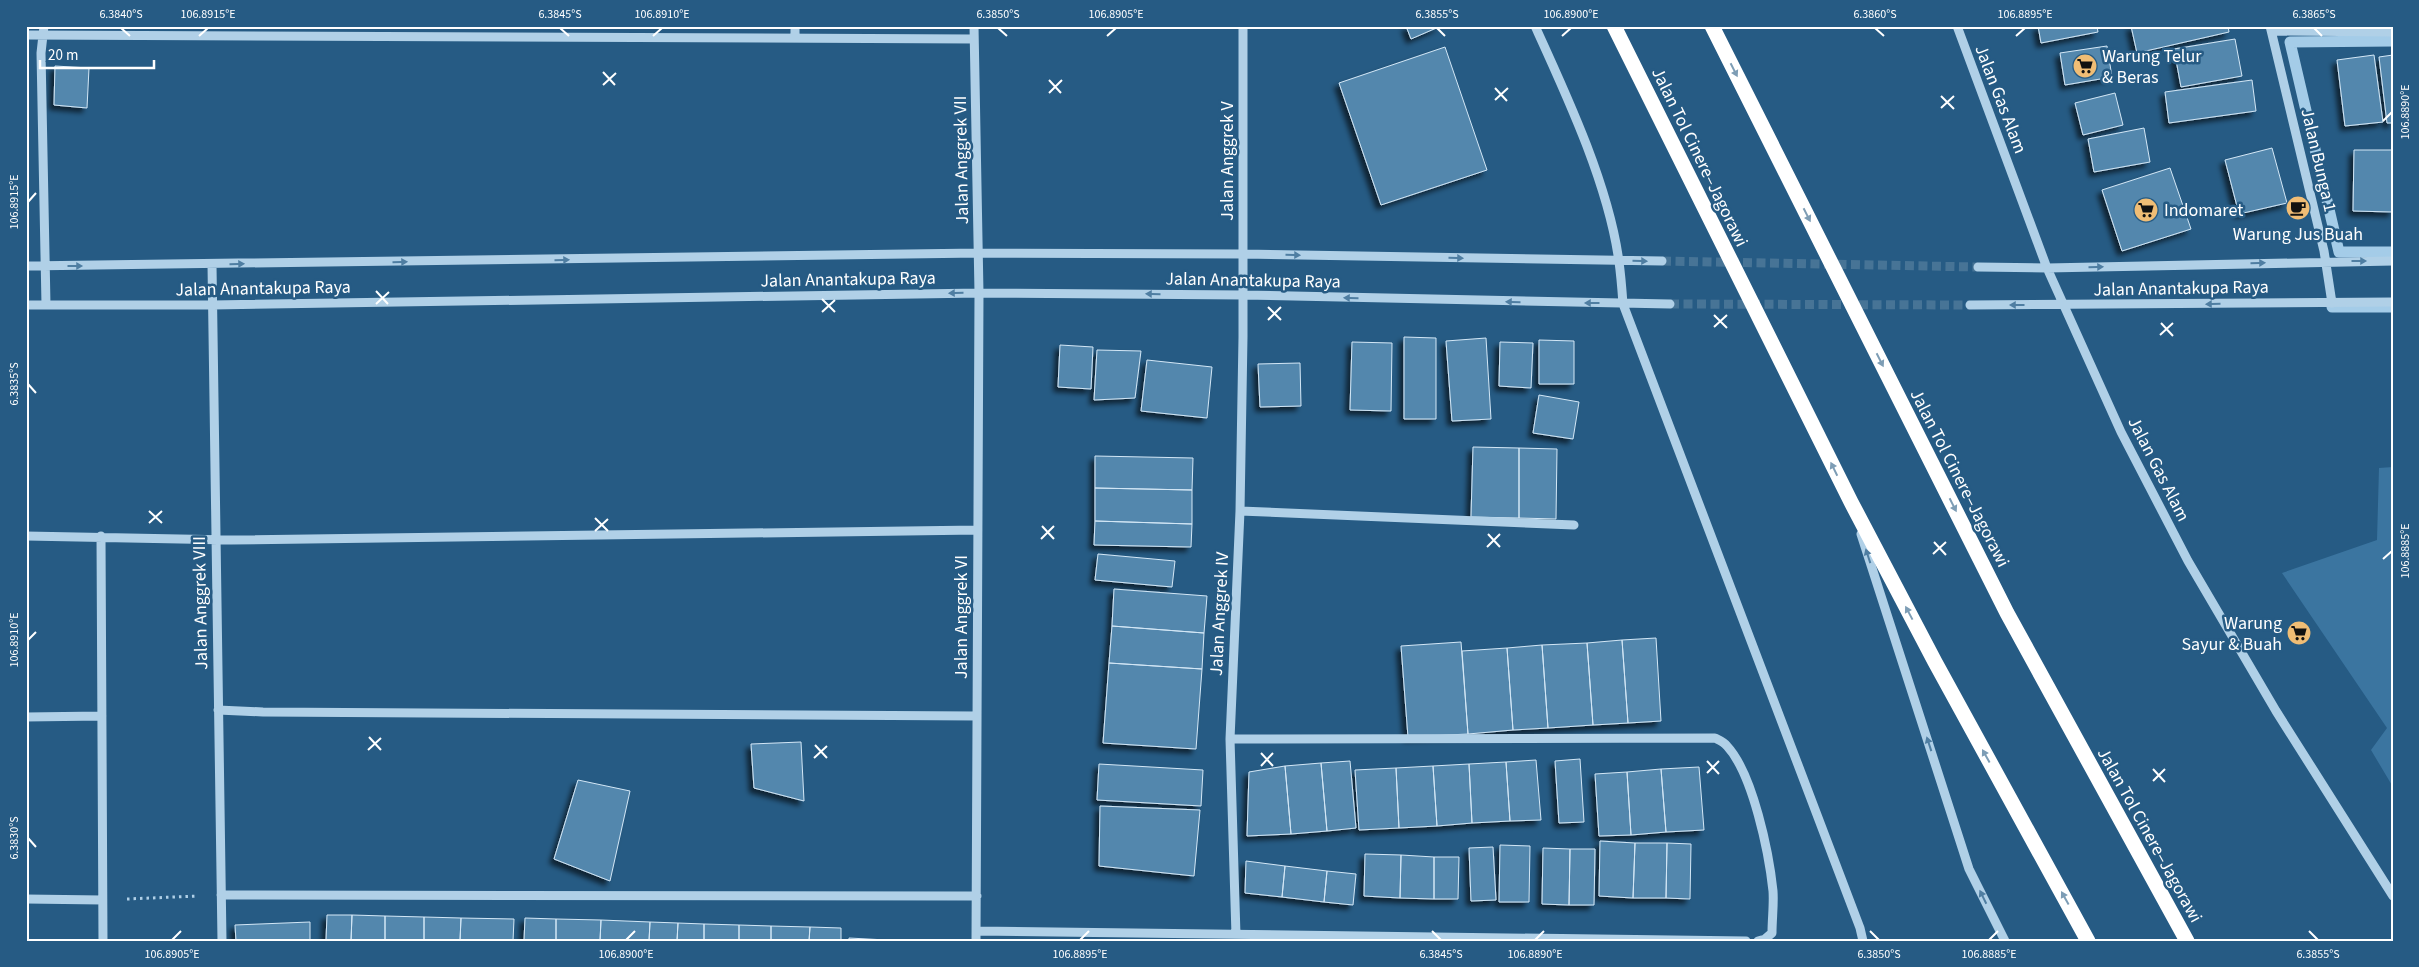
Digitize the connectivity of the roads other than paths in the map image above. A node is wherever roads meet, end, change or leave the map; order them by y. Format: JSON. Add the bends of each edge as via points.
{"nodes":[{"id":1,"x":794,"y":26,"type":"edge"},
{"id":2,"x":974,"y":26,"type":"edge"},
{"id":3,"x":1243,"y":26,"type":"edge"},
{"id":4,"x":1535,"y":26,"type":"edge"},
{"id":5,"x":1614,"y":26,"type":"edge"},
{"id":6,"x":1712,"y":26,"type":"edge"},
{"id":7,"x":1956,"y":26,"type":"edge"},
{"id":8,"x":2271,"y":29,"type":"edge"},
{"id":9,"x":44,"y":31,"type":"edge"},
{"id":10,"x":171,"y":31,"type":"edge"},
{"id":11,"x":2393,"y":32,"type":"edge"},
{"id":12,"x":26,"y":35,"type":"edge"},
{"id":13,"x":795,"y":38,"type":"junction"},
{"id":14,"x":974,"y":39,"type":"junction"},
{"id":15,"x":979,"y":253,"type":"junction"},
{"id":16,"x":1244,"y":254,"type":"junction"},
{"id":17,"x":1619,"y":261,"type":"junction"},
{"id":18,"x":1662,"y":261,"type":"tunnel mouth"},
{"id":19,"x":2326,"y":261,"type":"junction"},
{"id":20,"x":2393,"y":261,"type":"edge"},
{"id":21,"x":212,"y":265,"type":"junction"},
{"id":22,"x":26,"y":266,"type":"edge"},
{"id":23,"x":45,"y":266,"type":"junction"},
{"id":24,"x":1978,"y":267,"type":"tunnel mouth"},
{"id":25,"x":2047,"y":268,"type":"junction"},
{"id":26,"x":979,"y":293,"type":"junction"},
{"id":27,"x":1243,"y":295,"type":"junction"},
{"id":28,"x":2393,"y":302,"type":"edge"},
{"id":29,"x":2332,"y":303,"type":"junction"},
{"id":30,"x":1623,"y":304,"type":"junction"},
{"id":31,"x":1670,"y":304,"type":"tunnel mouth"},
{"id":32,"x":26,"y":305,"type":"edge"},
{"id":33,"x":46,"y":305,"type":"junction"},
{"id":34,"x":213,"y":305,"type":"junction"},
{"id":35,"x":1970,"y":305,"type":"tunnel mouth"},
{"id":36,"x":2064,"y":305,"type":"junction"},
{"id":37,"x":1851,"y":502,"type":"junction"},
{"id":38,"x":1240,"y":511,"type":"junction"},
{"id":39,"x":1574,"y":525,"type":"dead end"},
{"id":40,"x":978,"y":530,"type":"junction"},
{"id":41,"x":26,"y":536,"type":"edge"},
{"id":42,"x":101,"y":536,"type":"junction"},
{"id":43,"x":216,"y":539,"type":"junction"},
{"id":44,"x":218,"y":710,"type":"junction"},
{"id":45,"x":102,"y":716,"type":"junction"},
{"id":46,"x":977,"y":716,"type":"junction"},
{"id":47,"x":26,"y":717,"type":"edge"},
{"id":48,"x":1230,"y":739,"type":"junction"},
{"id":49,"x":221,"y":896,"type":"junction"},
{"id":50,"x":977,"y":896,"type":"junction"},
{"id":51,"x":2393,"y":896,"type":"edge"},
{"id":52,"x":26,"y":900,"type":"edge"},
{"id":53,"x":102,"y":900,"type":"junction"},
{"id":54,"x":976,"y":931,"type":"junction"},
{"id":55,"x":1236,"y":935,"type":"junction"},
{"id":56,"x":103,"y":941,"type":"edge"},
{"id":57,"x":222,"y":941,"type":"edge"},
{"id":58,"x":976,"y":941,"type":"edge"},
{"id":59,"x":1746,"y":941,"type":"edge"},
{"id":60,"x":1758,"y":941,"type":"edge"},
{"id":61,"x":1863,"y":941,"type":"edge"},
{"id":62,"x":2005,"y":941,"type":"edge"},
{"id":63,"x":2088,"y":941,"type":"edge"},
{"id":64,"x":2187,"y":941,"type":"edge"}],
"edges":[{"from":1,"to":13,"type":"street"},
{"from":2,"to":14,"type":"street","name":"Jalan Anggrek VII"},
{"from":3,"to":16,"type":"street","name":"Jalan Anggrek V"},
{"from":4,"to":17,"type":"street","via":[[1602,192]]},
{"from":37,"to":5,"type":"highway","name":"Jalan Tol Cinere–Jagorawi","one_way":true},
{"from":6,"to":64,"type":"highway","name":"Jalan Tol Cinere–Jagorawi","one_way":true,"via":[[2007,613]]},
{"from":7,"to":25,"type":"street","name":"Jalan Gas Alam"},
{"from":8,"to":11,"type":"street"},
{"from":8,"to":19,"type":"street","name":"Jalan Bunga 1"},
{"from":9,"to":10,"type":"street"},
{"from":9,"to":12,"type":"street"},
{"from":9,"to":23,"type":"street","via":[[41,53]]},
{"from":10,"to":13,"type":"street"},
{"from":13,"to":14,"type":"street"},
{"from":14,"to":15,"type":"street","name":"Jalan Anggrek VII"},
{"from":15,"to":16,"type":"street","name":"Jalan Anantakupa Raya"},
{"from":21,"to":15,"type":"street","name":"Jalan Anantakupa Raya","one_way":true},
{"from":15,"to":26,"type":"street","name":"Jalan Anggrek VII"},
{"from":16,"to":17,"type":"street","name":"Jalan Anantakupa Raya","one_way":true},
{"from":16,"to":27,"type":"street","name":"Jalan Anggrek V"},
{"from":17,"to":18,"type":"street","name":"Jalan Anantakupa Raya","one_way":true},
{"from":17,"to":30,"type":"street"},
{"from":19,"to":20,"type":"street","name":"Jalan Anantakupa Raya","one_way":true},
{"from":25,"to":19,"type":"street","name":"Jalan Anantakupa Raya","one_way":true},
{"from":19,"to":29,"type":"street","name":"Jalan Bunga 1"},
{"from":23,"to":21,"type":"street","name":"Jalan Anantakupa Raya","one_way":true},
{"from":21,"to":34,"type":"street","name":"Jalan Anggrek VIII"},
{"from":22,"to":23,"type":"street","name":"Jalan Anantakupa Raya"},
{"from":23,"to":33,"type":"street"},
{"from":24,"to":25,"type":"street","name":"Jalan Anantakupa Raya"},
{"from":25,"to":36,"type":"street","name":"Jalan Gas Alam"},
{"from":27,"to":26,"type":"street","name":"Jalan Anantakupa Raya","one_way":true},
{"from":26,"to":34,"type":"street","name":"Jalan Anantakupa Raya","one_way":true},
{"from":26,"to":40,"type":"street","name":"Jalan Anggrek VI"},
{"from":30,"to":27,"type":"street","name":"Jalan Anantakupa Raya","one_way":true},
{"from":27,"to":38,"type":"street","name":"Jalan Anggrek IV"},
{"from":28,"to":29,"type":"street","name":"Jalan Anantakupa Raya"},
{"from":29,"to":36,"type":"street","name":"Jalan Anantakupa Raya","one_way":true},
{"from":30,"to":31,"type":"street","name":"Jalan Anantakupa Raya"},
{"from":30,"to":61,"type":"street"},
{"from":32,"to":33,"type":"street","name":"Jalan Anantakupa Raya"},
{"from":33,"to":34,"type":"street","name":"Jalan Anantakupa Raya"},
{"from":34,"to":43,"type":"street","name":"Jalan Anggrek VIII"},
{"from":36,"to":35,"type":"street","name":"Jalan Anantakupa Raya","one_way":true},
{"from":36,"to":51,"type":"street","name":"Jalan Gas Alam","via":[[2121,432],[2188,561],[2276,711]]},
{"from":62,"to":37,"type":"street","one_way":true,"via":[[1970,869]]},
{"from":63,"to":37,"type":"highway","name":"Jalan Tol Cinere–Jagorawi","one_way":true},
{"from":38,"to":39,"type":"street"},
{"from":38,"to":48,"type":"street","name":"Jalan Anggrek IV"},
{"from":40,"to":43,"type":"street"},
{"from":40,"to":46,"type":"street","name":"Jalan Anggrek VI"},
{"from":41,"to":42,"type":"street"},
{"from":42,"to":43,"type":"street"},
{"from":42,"to":45,"type":"street"},
{"from":43,"to":44,"type":"street","name":"Jalan Anggrek VIII"},
{"from":44,"to":46,"type":"street"},
{"from":44,"to":49,"type":"street","name":"Jalan Anggrek VIII"},
{"from":45,"to":47,"type":"street"},
{"from":45,"to":53,"type":"street"},
{"from":46,"to":50,"type":"street","name":"Jalan Anggrek VI"},
{"from":48,"to":55,"type":"street","name":"Jalan Anggrek IV"},
{"from":48,"to":60,"type":"street","via":[[1715,738],[1726,744],[1735,756],[1753,798],[1766,844],[1773,892],[1772,933]]},
{"from":49,"to":50,"type":"street"},
{"from":49,"to":57,"type":"street","name":"Jalan Anggrek VIII"},
{"from":50,"to":54,"type":"street","name":"Jalan Anggrek VI"},
{"from":52,"to":53,"type":"street"},
{"from":53,"to":56,"type":"street"},
{"from":54,"to":55,"type":"street"},
{"from":54,"to":58,"type":"street","name":"Jalan Anggrek VI"},
{"from":55,"to":59,"type":"street"}]}
